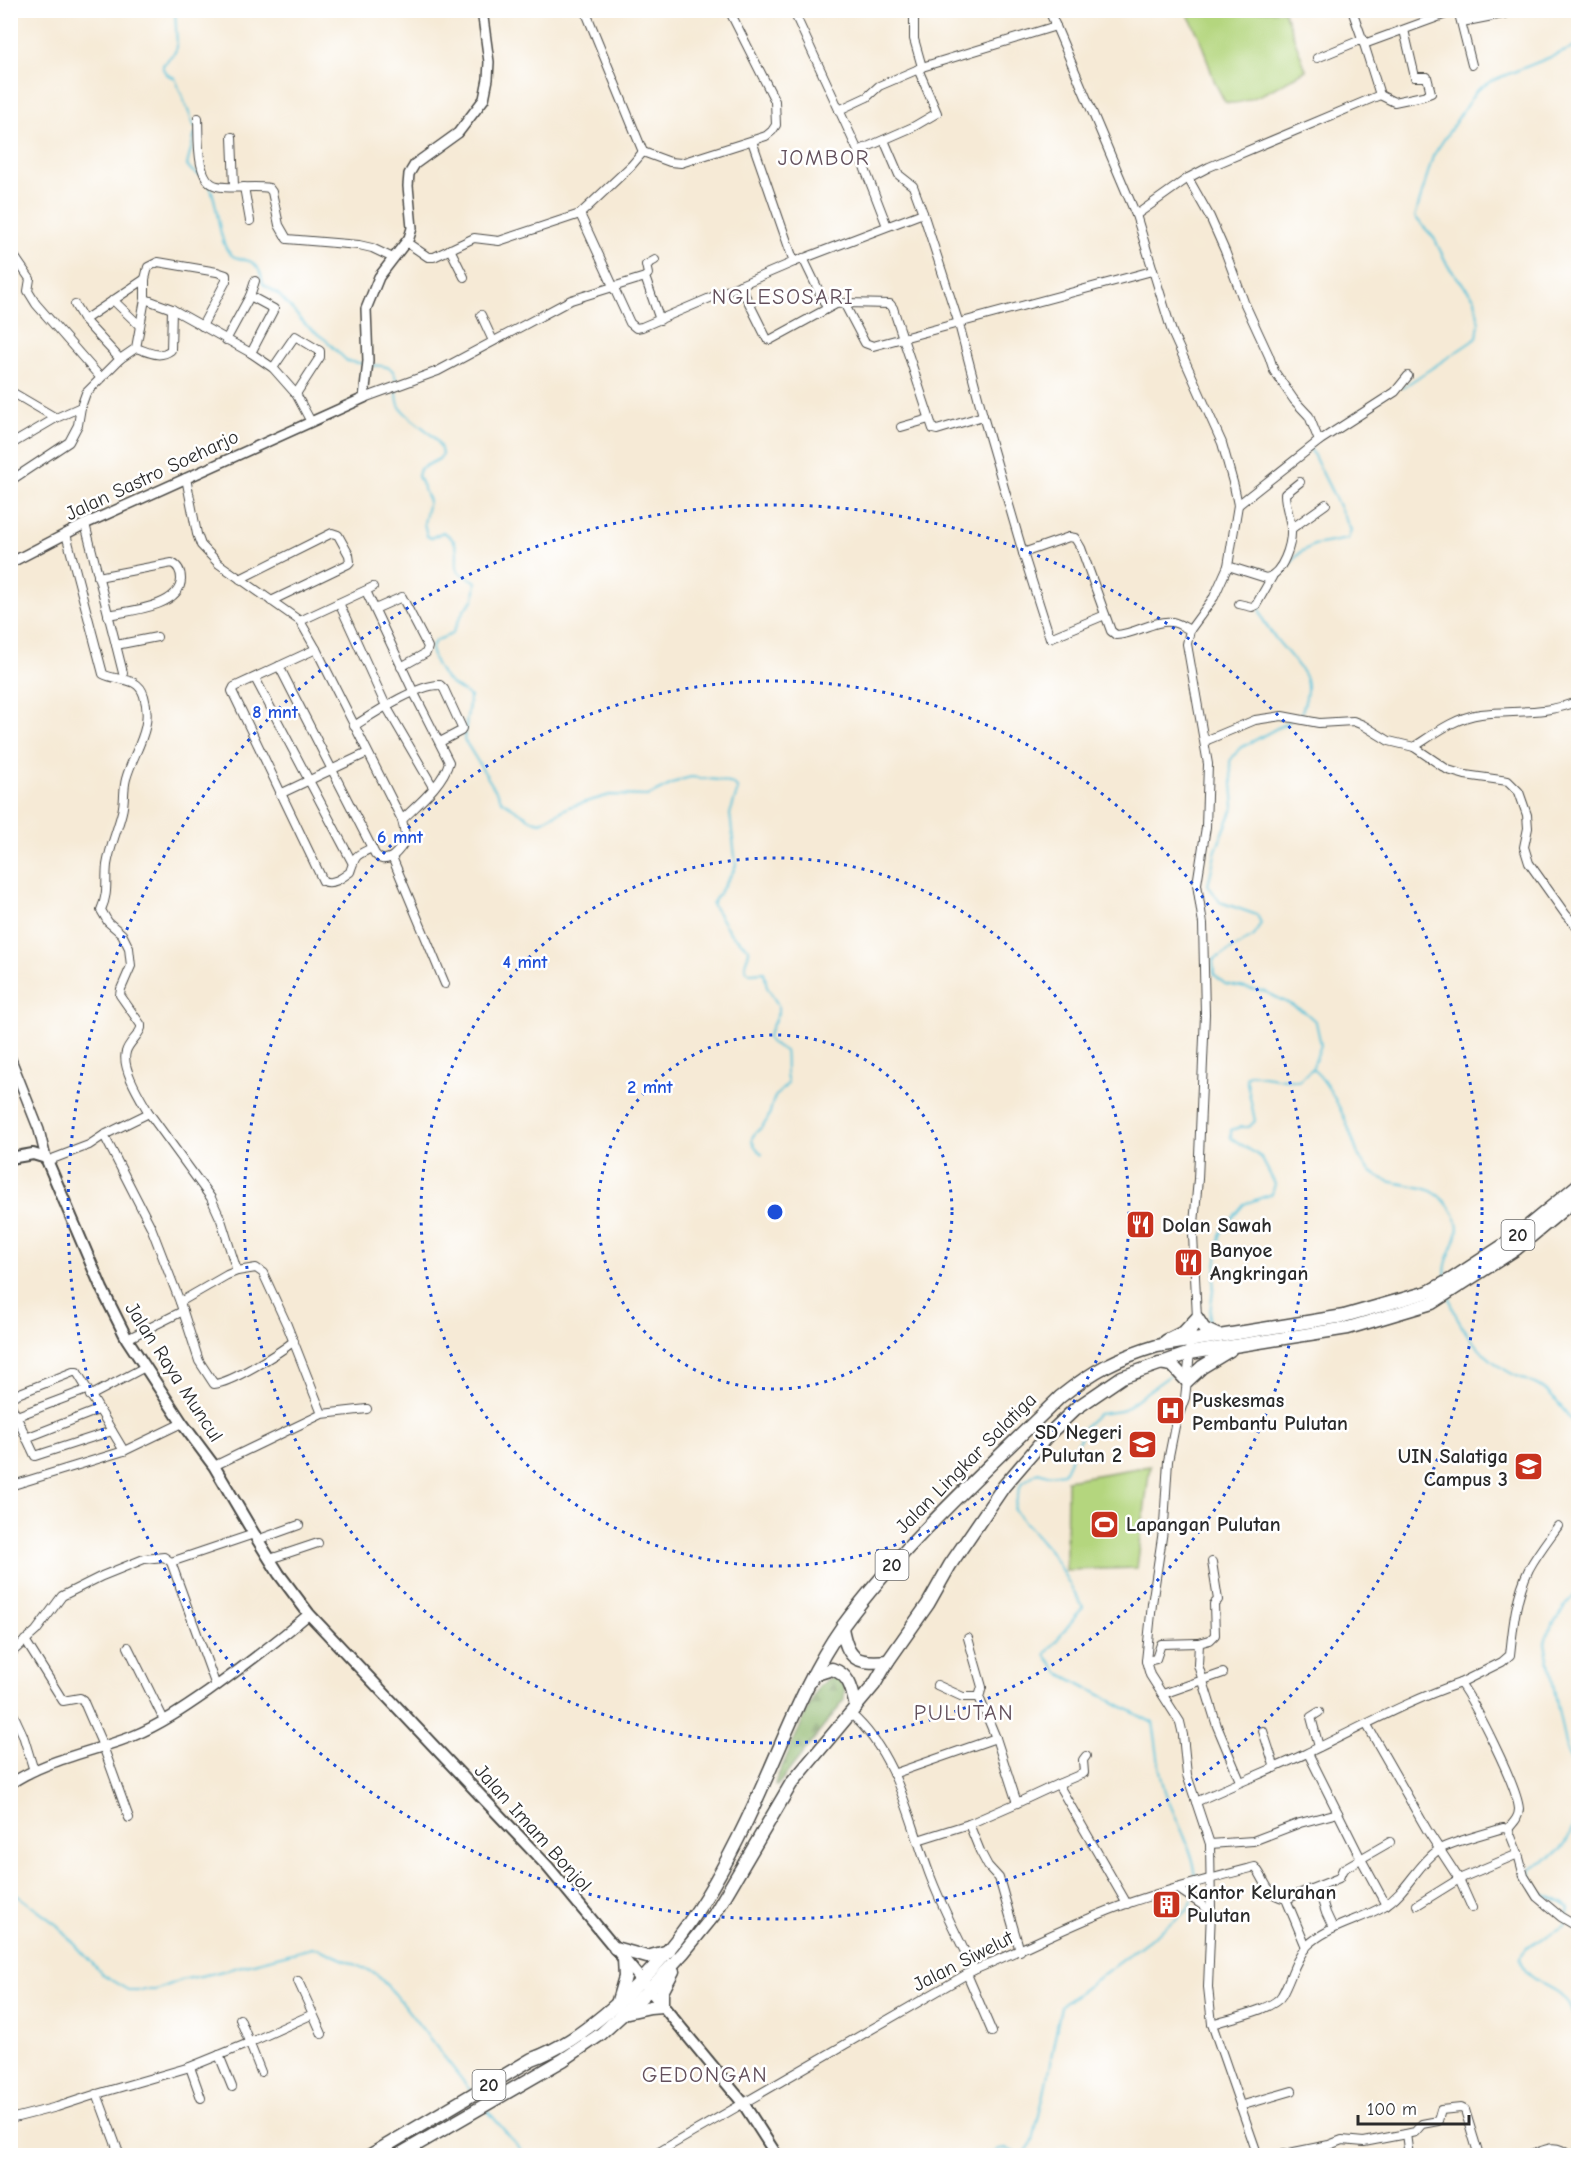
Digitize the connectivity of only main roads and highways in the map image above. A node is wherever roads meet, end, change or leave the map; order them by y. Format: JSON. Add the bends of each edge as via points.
{"nodes":[{"id":1,"x":10,"y":1158,"type":"edge"},
{"id":2,"x":1578,"y":1185,"type":"edge"},
{"id":3,"x":1578,"y":1197,"type":"edge"},
{"id":4,"x":1455,"y":1284,"type":"junction"},
{"id":5,"x":1393,"y":1310,"type":"junction"},
{"id":6,"x":1219,"y":1336,"type":"junction"},
{"id":7,"x":1240,"y":1345,"type":"junction"},
{"id":8,"x":1157,"y":1346,"type":"junction"},
{"id":9,"x":1190,"y":1347,"type":"junction"},
{"id":10,"x":1158,"y":1363,"type":"junction"},
{"id":11,"x":255,"y":1537,"type":"joint"},
{"id":12,"x":842,"y":1628,"type":"junction"},
{"id":13,"x":888,"y":1661,"type":"junction"},
{"id":14,"x":813,"y":1675,"type":"junction"},
{"id":15,"x":853,"y":1710,"type":"junction"},
{"id":16,"x":615,"y":1948,"type":"junction"},
{"id":17,"x":669,"y":1951,"type":"junction"},
{"id":18,"x":683,"y":1953,"type":"junction"},
{"id":19,"x":624,"y":1959,"type":"junction"},
{"id":20,"x":646,"y":1985,"type":"junction"},
{"id":21,"x":662,"y":2006,"type":"junction"},
{"id":22,"x":619,"y":2010,"type":"junction"},
{"id":23,"x":401,"y":2155,"type":"edge"},
{"id":24,"x":369,"y":2156,"type":"edge"},
{"id":25,"x":777,"y":2156,"type":"edge"}],
"edges":[{"from":1,"to":11,"type":"main road","name":"Jalan Raya Muncul","via":[[33,1154],[46,1160],[127,1339],[214,1466]]},
{"from":2,"to":4,"type":"highway","name":"Jalan Lingkar Salatiga","number":"20"},
{"from":3,"to":4,"type":"highway","name":"Jalan Lingkar Salatiga","number":"20","via":[[1516,1249]]},
{"from":4,"to":5,"type":"highway","name":"Jalan Lingkar Salatiga","number":"20"},
{"from":5,"to":6,"type":"highway","name":"Jalan Lingkar Salatiga","number":"20"},
{"from":5,"to":7,"type":"highway","name":"Jalan Lingkar Salatiga","number":"20","via":[[1348,1328]]},
{"from":6,"to":8,"type":"highway","via":[[1204,1329],[1197,1318],[1184,1332]]},
{"from":6,"to":9,"type":"highway","name":"Jalan Lingkar Salatiga","number":"20"},
{"from":7,"to":9,"type":"highway","name":"Jalan Lingkar Salatiga","number":"20"},
{"from":7,"to":10,"type":"highway","via":[[1215,1358],[1187,1381],[1172,1365]]},
{"from":8,"to":9,"type":"highway","name":"Jalan Lingkar Salatiga","number":"20"},
{"from":8,"to":12,"type":"highway","name":"Jalan Lingkar Salatiga","number":"20","via":[[1088,1375],[1060,1397],[895,1561]]},
{"from":9,"to":10,"type":"highway","name":"Jalan Lingkar Salatiga","number":"20"},
{"from":10,"to":13,"type":"highway","name":"Jalan Lingkar Salatiga","number":"20","via":[[1107,1385],[1047,1436],[1004,1486]]},
{"from":11,"to":16,"type":"main road","name":"Jalan Imam Bonjol","via":[[309,1614],[548,1867]]},
{"from":12,"to":13,"type":"highway","via":[[853,1658],[872,1663]]},
{"from":12,"to":14,"type":"highway","name":"Jalan Lingkar Salatiga","number":"20"},
{"from":13,"to":15,"type":"highway","name":"Jalan Lingkar Salatiga","number":"20"},
{"from":14,"to":15,"type":"highway","via":[[832,1669],[846,1676],[851,1684]]},
{"from":14,"to":17,"type":"highway","name":"Jalan Lingkar Salatiga","number":"20","via":[[731,1856],[701,1908]]},
{"from":15,"to":18,"type":"highway","name":"Jalan Lingkar Salatiga","number":"20","via":[[791,1784],[714,1915]]},
{"from":16,"to":17,"type":"highway","via":[[647,1957]]},
{"from":16,"to":19,"type":"main road","name":"Jalan Imam Bonjol"},
{"from":17,"to":20,"type":"highway","name":"Jalan Lingkar Salatiga","number":"20"},
{"from":18,"to":20,"type":"highway","name":"Jalan Lingkar Salatiga","number":"20"},
{"from":18,"to":21,"type":"highway","via":[[666,1982]]},
{"from":19,"to":20,"type":"main road","name":"Jalan Imam Bonjol"},
{"from":19,"to":22,"type":"highway"},
{"from":20,"to":21,"type":"main road","name":"Jalan Imam Bonjol"},
{"from":20,"to":22,"type":"highway","name":"Jalan Lingkar Salatiga","number":"20"},
{"from":21,"to":22,"type":"highway"},
{"from":21,"to":25,"type":"main road","name":"Jalan Imam Bonjol","via":[[743,2103]]},
{"from":22,"to":23,"type":"highway","name":"Jalan Lingkar Salatiga","number":"20","via":[[601,2034]]},
{"from":22,"to":24,"type":"highway","name":"Jalan Lingkar Salatiga","number":"20"}]}
